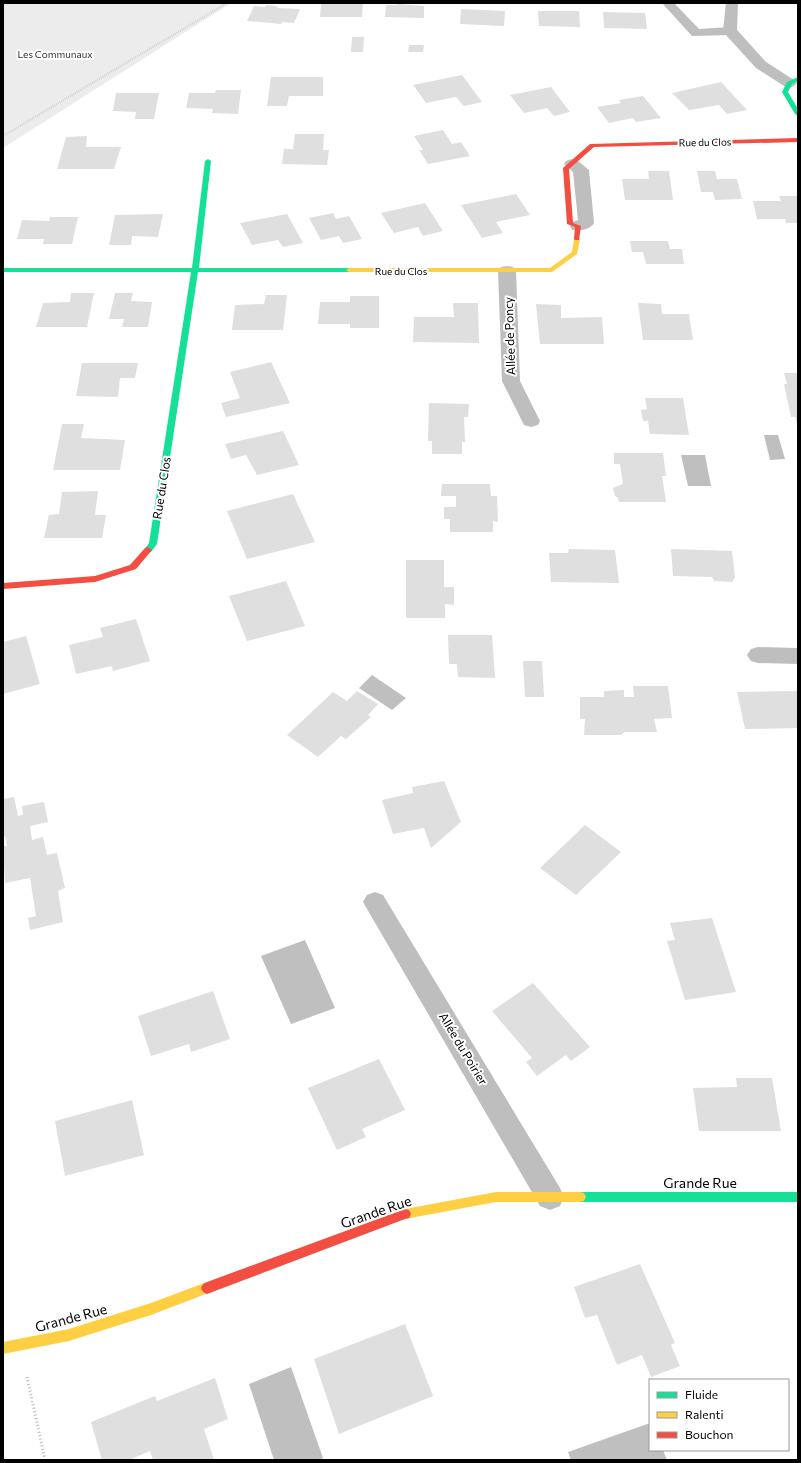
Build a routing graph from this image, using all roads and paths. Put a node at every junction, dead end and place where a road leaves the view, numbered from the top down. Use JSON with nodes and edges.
{"nodes":[{"id":1,"x":227,"y":3,"type":"edge"},
{"id":2,"x":668,"y":3,"type":"edge"},
{"id":3,"x":732,"y":4,"type":"dead end"},
{"id":4,"x":730,"y":31,"type":"junction"},
{"id":5,"x":795,"y":79,"type":"edge"},
{"id":6,"x":798,"y":114,"type":"edge"},
{"id":7,"x":3,"y":136,"type":"edge"},
{"id":8,"x":798,"y":140,"type":"edge"},
{"id":9,"x":208,"y":161,"type":"dead end"},
{"id":10,"x":572,"y":164,"type":"joint"},
{"id":11,"x":578,"y":226,"type":"joint"},
{"id":12,"x":3,"y":270,"type":"edge"},
{"id":13,"x":507,"y":271,"type":"junction"},
{"id":14,"x":195,"y":272,"type":"junction"},
{"id":15,"x":531,"y":421,"type":"dead end"},
{"id":16,"x":3,"y":586,"type":"edge"},
{"id":17,"x":758,"y":655,"type":"dead end"},
{"id":18,"x":798,"y":656,"type":"edge"},
{"id":19,"x":375,"y":902,"type":"dead end"},
{"id":20,"x":550,"y":1197,"type":"junction"},
{"id":21,"x":798,"y":1197,"type":"edge"},
{"id":22,"x":20,"y":1345,"type":"junction"},
{"id":23,"x":3,"y":1348,"type":"edge"},
{"id":24,"x":44,"y":1460,"type":"edge"}],
"edges":[{"from":1,"to":7,"type":"path"},
{"from":2,"to":4,"type":"lane"},
{"from":3,"to":4,"type":"street"},
{"from":4,"to":5,"type":"street"},
{"from":5,"to":6,"type":"street"},
{"from":8,"to":10,"type":"street","name":"Rue du Clos"},
{"from":9,"to":14,"type":"street","name":"Rue du Clos"},
{"from":10,"to":11,"type":"street","name":"Rue du Clos"},
{"from":11,"to":13,"type":"street","name":"Rue du Clos"},
{"from":12,"to":14,"type":"street","name":"Rue du Clos"},
{"from":13,"to":14,"type":"street","name":"Rue du Clos"},
{"from":13,"to":15,"type":"street","name":"Allée de Poncy"},
{"from":14,"to":16,"type":"street","name":"Rue du Clos"},
{"from":17,"to":18,"type":"street"},
{"from":19,"to":20,"type":"street","name":"Allée du Poirier"},
{"from":20,"to":21,"type":"street","name":"Grande Rue"},
{"from":20,"to":22,"type":"street","name":"Grande Rue"},
{"from":22,"to":23,"type":"street","name":"Grande Rue"},
{"from":22,"to":24,"type":"path"}]}
